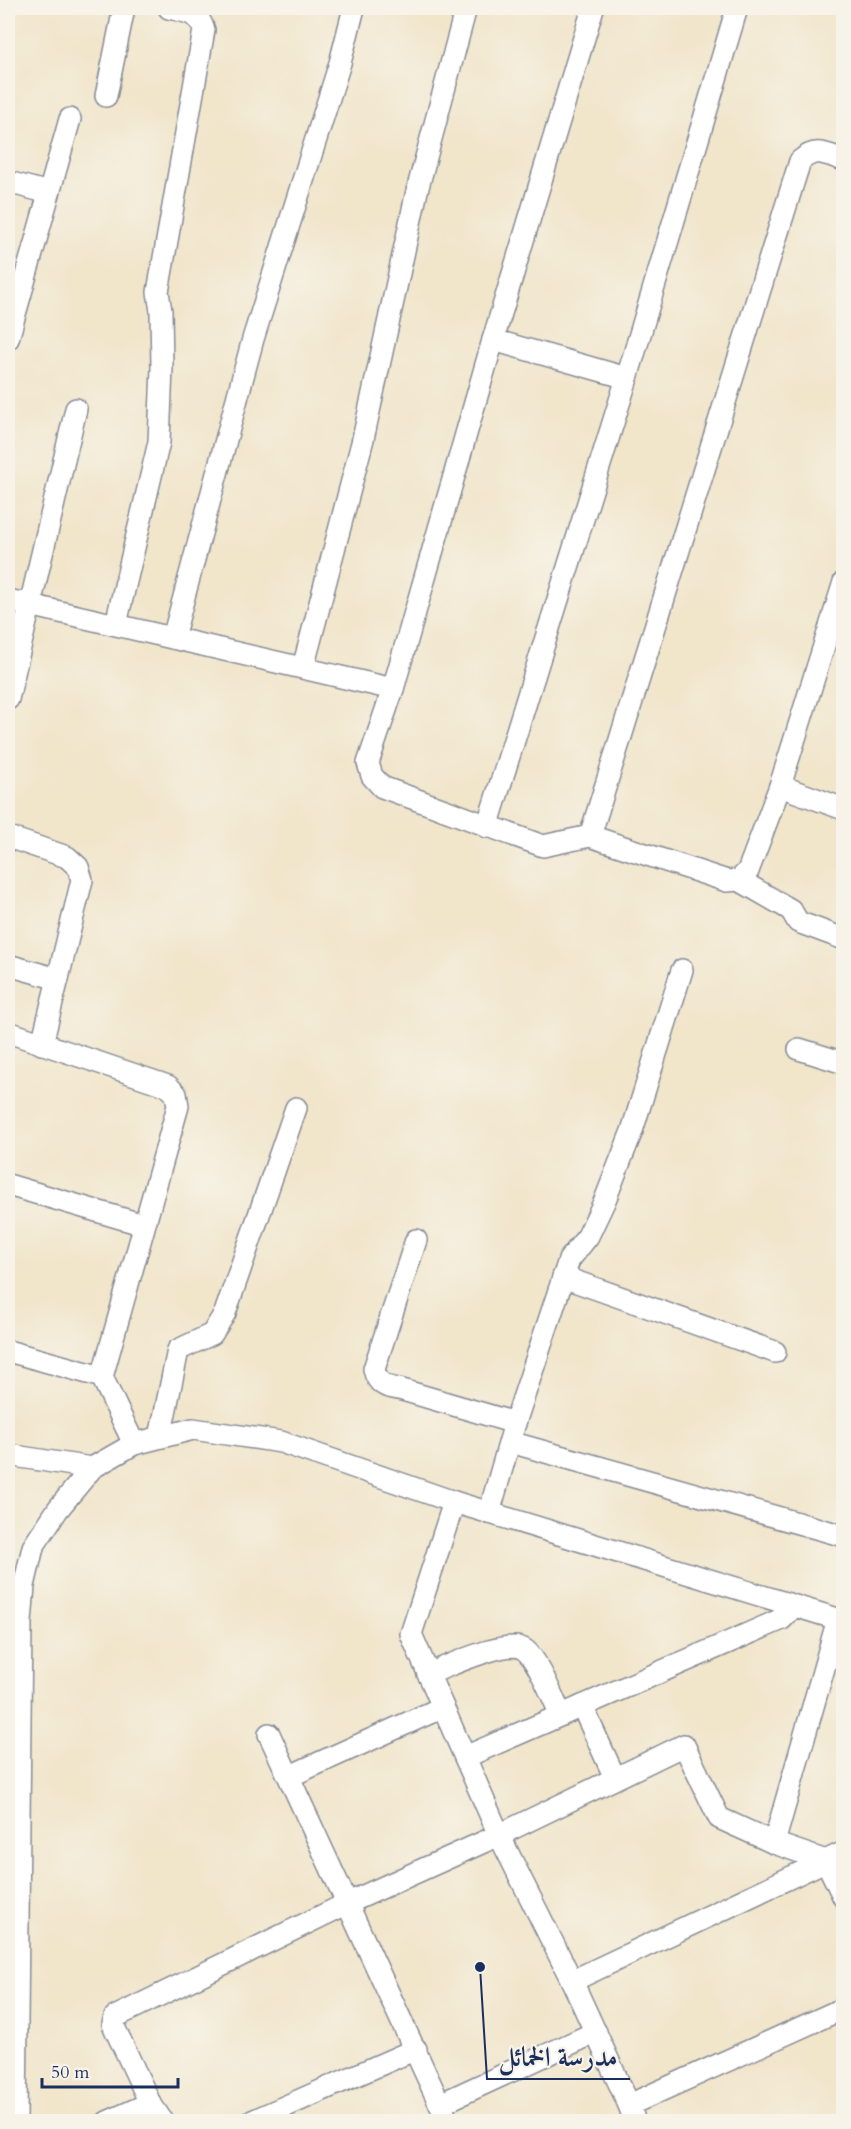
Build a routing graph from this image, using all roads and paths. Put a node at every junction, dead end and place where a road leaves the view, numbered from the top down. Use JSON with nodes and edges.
{"nodes":[{"id":1,"x":124,"y":8,"type":"edge"},
{"id":2,"x":169,"y":8,"type":"edge"},
{"id":3,"x":354,"y":8,"type":"edge"},
{"id":4,"x":466,"y":8,"type":"edge"},
{"id":5,"x":593,"y":8,"type":"edge"},
{"id":6,"x":737,"y":8,"type":"edge"},
{"id":7,"x":106,"y":96,"type":"dead end"},
{"id":8,"x":70,"y":119,"type":"dead end"},
{"id":9,"x":843,"y":160,"type":"edge"},
{"id":10,"x":8,"y":182,"type":"edge"},
{"id":11,"x":49,"y":193,"type":"junction"},
{"id":12,"x":8,"y":339,"type":"edge"},
{"id":13,"x":493,"y":340,"type":"junction"},
{"id":14,"x":627,"y":378,"type":"junction"},
{"id":15,"x":76,"y":409,"type":"dead end"},
{"id":16,"x":843,"y":582,"type":"edge"},
{"id":17,"x":8,"y":600,"type":"edge"},
{"id":18,"x":30,"y":605,"type":"junction"},
{"id":19,"x":116,"y":624,"type":"junction"},
{"id":20,"x":173,"y":638,"type":"junction"},
{"id":21,"x":303,"y":668,"type":"junction"},
{"id":22,"x":393,"y":688,"type":"junction"},
{"id":23,"x":8,"y":699,"type":"edge"},
{"id":24,"x":780,"y":786,"type":"junction"},
{"id":25,"x":843,"y":809,"type":"edge"},
{"id":26,"x":487,"y":827,"type":"junction"},
{"id":27,"x":590,"y":836,"type":"junction"},
{"id":28,"x":8,"y":837,"type":"edge"},
{"id":29,"x":739,"y":880,"type":"junction"},
{"id":30,"x":843,"y":939,"type":"edge"},
{"id":31,"x":8,"y":965,"type":"edge"},
{"id":32,"x":682,"y":970,"type":"dead end"},
{"id":33,"x":58,"y":979,"type":"junction"},
{"id":34,"x":8,"y":1032,"type":"edge"},
{"id":35,"x":42,"y":1044,"type":"junction"},
{"id":36,"x":799,"y":1049,"type":"dead end"},
{"id":37,"x":843,"y":1063,"type":"edge"},
{"id":38,"x":296,"y":1108,"type":"dead end"},
{"id":39,"x":8,"y":1185,"type":"edge"},
{"id":40,"x":144,"y":1226,"type":"junction"},
{"id":41,"x":416,"y":1240,"type":"dead end"},
{"id":42,"x":563,"y":1277,"type":"junction"},
{"id":43,"x":8,"y":1351,"type":"edge"},
{"id":44,"x":775,"y":1352,"type":"dead end"},
{"id":45,"x":102,"y":1377,"type":"junction"},
{"id":46,"x":512,"y":1433,"type":"junction"},
{"id":47,"x":160,"y":1437,"type":"junction"},
{"id":48,"x":134,"y":1444,"type":"junction"},
{"id":49,"x":8,"y":1455,"type":"edge"},
{"id":50,"x":92,"y":1468,"type":"junction"},
{"id":51,"x":454,"y":1502,"type":"junction"},
{"id":52,"x":489,"y":1513,"type":"junction"},
{"id":53,"x":843,"y":1536,"type":"edge"},
{"id":54,"x":16,"y":1585,"type":"edge"},
{"id":55,"x":794,"y":1606,"type":"junction"},
{"id":56,"x":841,"y":1620,"type":"edge"},
{"id":57,"x":428,"y":1674,"type":"junction"},
{"id":58,"x":582,"y":1706,"type":"junction"},
{"id":59,"x":443,"y":1707,"type":"junction"},
{"id":60,"x":14,"y":1711,"type":"edge"},
{"id":61,"x":561,"y":1715,"type":"junction"},
{"id":62,"x":269,"y":1734,"type":"dead end"},
{"id":63,"x":465,"y":1757,"type":"junction"},
{"id":64,"x":290,"y":1776,"type":"junction"},
{"id":65,"x":615,"y":1778,"type":"junction"},
{"id":66,"x":499,"y":1835,"type":"junction"},
{"id":67,"x":774,"y":1843,"type":"junction"},
{"id":68,"x":835,"y":1857,"type":"edge"},
{"id":69,"x":843,"y":1898,"type":"edge"},
{"id":70,"x":348,"y":1903,"type":"junction"},
{"id":71,"x":572,"y":1981,"type":"junction"},
{"id":72,"x":12,"y":2008,"type":"edge"},
{"id":73,"x":843,"y":2008,"type":"edge"},
{"id":74,"x":596,"y":2032,"type":"junction"},
{"id":75,"x":416,"y":2049,"type":"junction"},
{"id":76,"x":150,"y":2103,"type":"junction"},
{"id":77,"x":13,"y":2113,"type":"edge"},
{"id":78,"x":444,"y":2113,"type":"edge"},
{"id":79,"x":632,"y":2113,"type":"edge"},
{"id":80,"x":107,"y":2121,"type":"edge"},
{"id":81,"x":163,"y":2121,"type":"edge"},
{"id":82,"x":250,"y":2121,"type":"edge"}],
"edges":[{"from":1,"to":7,"type":"street"},
{"from":2,"to":19,"type":"street"},
{"from":3,"to":20,"type":"street"},
{"from":4,"to":21,"type":"street"},
{"from":5,"to":13,"type":"street"},
{"from":6,"to":14,"type":"street"},
{"from":8,"to":11,"type":"street"},
{"from":9,"to":27,"type":"street"},
{"from":10,"to":11,"type":"street"},
{"from":11,"to":12,"type":"street"},
{"from":13,"to":14,"type":"street"},
{"from":13,"to":22,"type":"street"},
{"from":14,"to":26,"type":"street"},
{"from":15,"to":18,"type":"street"},
{"from":16,"to":24,"type":"street"},
{"from":17,"to":18,"type":"street"},
{"from":18,"to":19,"type":"street"},
{"from":18,"to":23,"type":"street"},
{"from":19,"to":20,"type":"street"},
{"from":20,"to":21,"type":"street"},
{"from":21,"to":22,"type":"street"},
{"from":22,"to":26,"type":"street"},
{"from":24,"to":25,"type":"street"},
{"from":24,"to":29,"type":"street"},
{"from":26,"to":27,"type":"street"},
{"from":27,"to":29,"type":"street"},
{"from":28,"to":33,"type":"street"},
{"from":29,"to":30,"type":"street"},
{"from":31,"to":33,"type":"street"},
{"from":32,"to":42,"type":"street"},
{"from":33,"to":35,"type":"street"},
{"from":34,"to":35,"type":"street"},
{"from":35,"to":40,"type":"street"},
{"from":36,"to":37,"type":"street"},
{"from":38,"to":47,"type":"street"},
{"from":39,"to":40,"type":"street"},
{"from":40,"to":45,"type":"street"},
{"from":41,"to":46,"type":"street"},
{"from":42,"to":44,"type":"street"},
{"from":42,"to":46,"type":"street"},
{"from":43,"to":45,"type":"street"},
{"from":45,"to":48,"type":"street"},
{"from":46,"to":52,"type":"street"},
{"from":46,"to":53,"type":"street"},
{"from":47,"to":48,"type":"street"},
{"from":47,"to":51,"type":"street"},
{"from":48,"to":50,"type":"street"},
{"from":49,"to":50,"type":"street"},
{"from":50,"to":54,"type":"street"},
{"from":51,"to":52,"type":"street"},
{"from":51,"to":57,"type":"street"},
{"from":52,"to":55,"type":"street"},
{"from":54,"to":60,"type":"street"},
{"from":55,"to":56,"type":"street"},
{"from":55,"to":58,"type":"street"},
{"from":56,"to":67,"type":"street"},
{"from":57,"to":59,"type":"street"},
{"from":57,"to":61,"type":"street"},
{"from":58,"to":61,"type":"street"},
{"from":58,"to":65,"type":"street"},
{"from":59,"to":63,"type":"street"},
{"from":59,"to":64,"type":"street"},
{"from":60,"to":72,"type":"street"},
{"from":61,"to":63,"type":"street"},
{"from":62,"to":64,"type":"street"},
{"from":63,"to":66,"type":"street"},
{"from":64,"to":70,"type":"street"},
{"from":65,"to":66,"type":"street"},
{"from":65,"to":67,"type":"street"},
{"from":66,"to":70,"type":"street"},
{"from":66,"to":71,"type":"street"},
{"from":67,"to":68,"type":"street"},
{"from":68,"to":69,"type":"street"},
{"from":68,"to":71,"type":"street"},
{"from":70,"to":75,"type":"street"},
{"from":70,"to":76,"type":"street"},
{"from":71,"to":74,"type":"street"},
{"from":72,"to":77,"type":"street"},
{"from":73,"to":79,"type":"street"},
{"from":74,"to":78,"type":"street"},
{"from":74,"to":79,"type":"street"},
{"from":75,"to":78,"type":"street"},
{"from":75,"to":82,"type":"street"},
{"from":76,"to":80,"type":"street"},
{"from":76,"to":81,"type":"street"}]}
